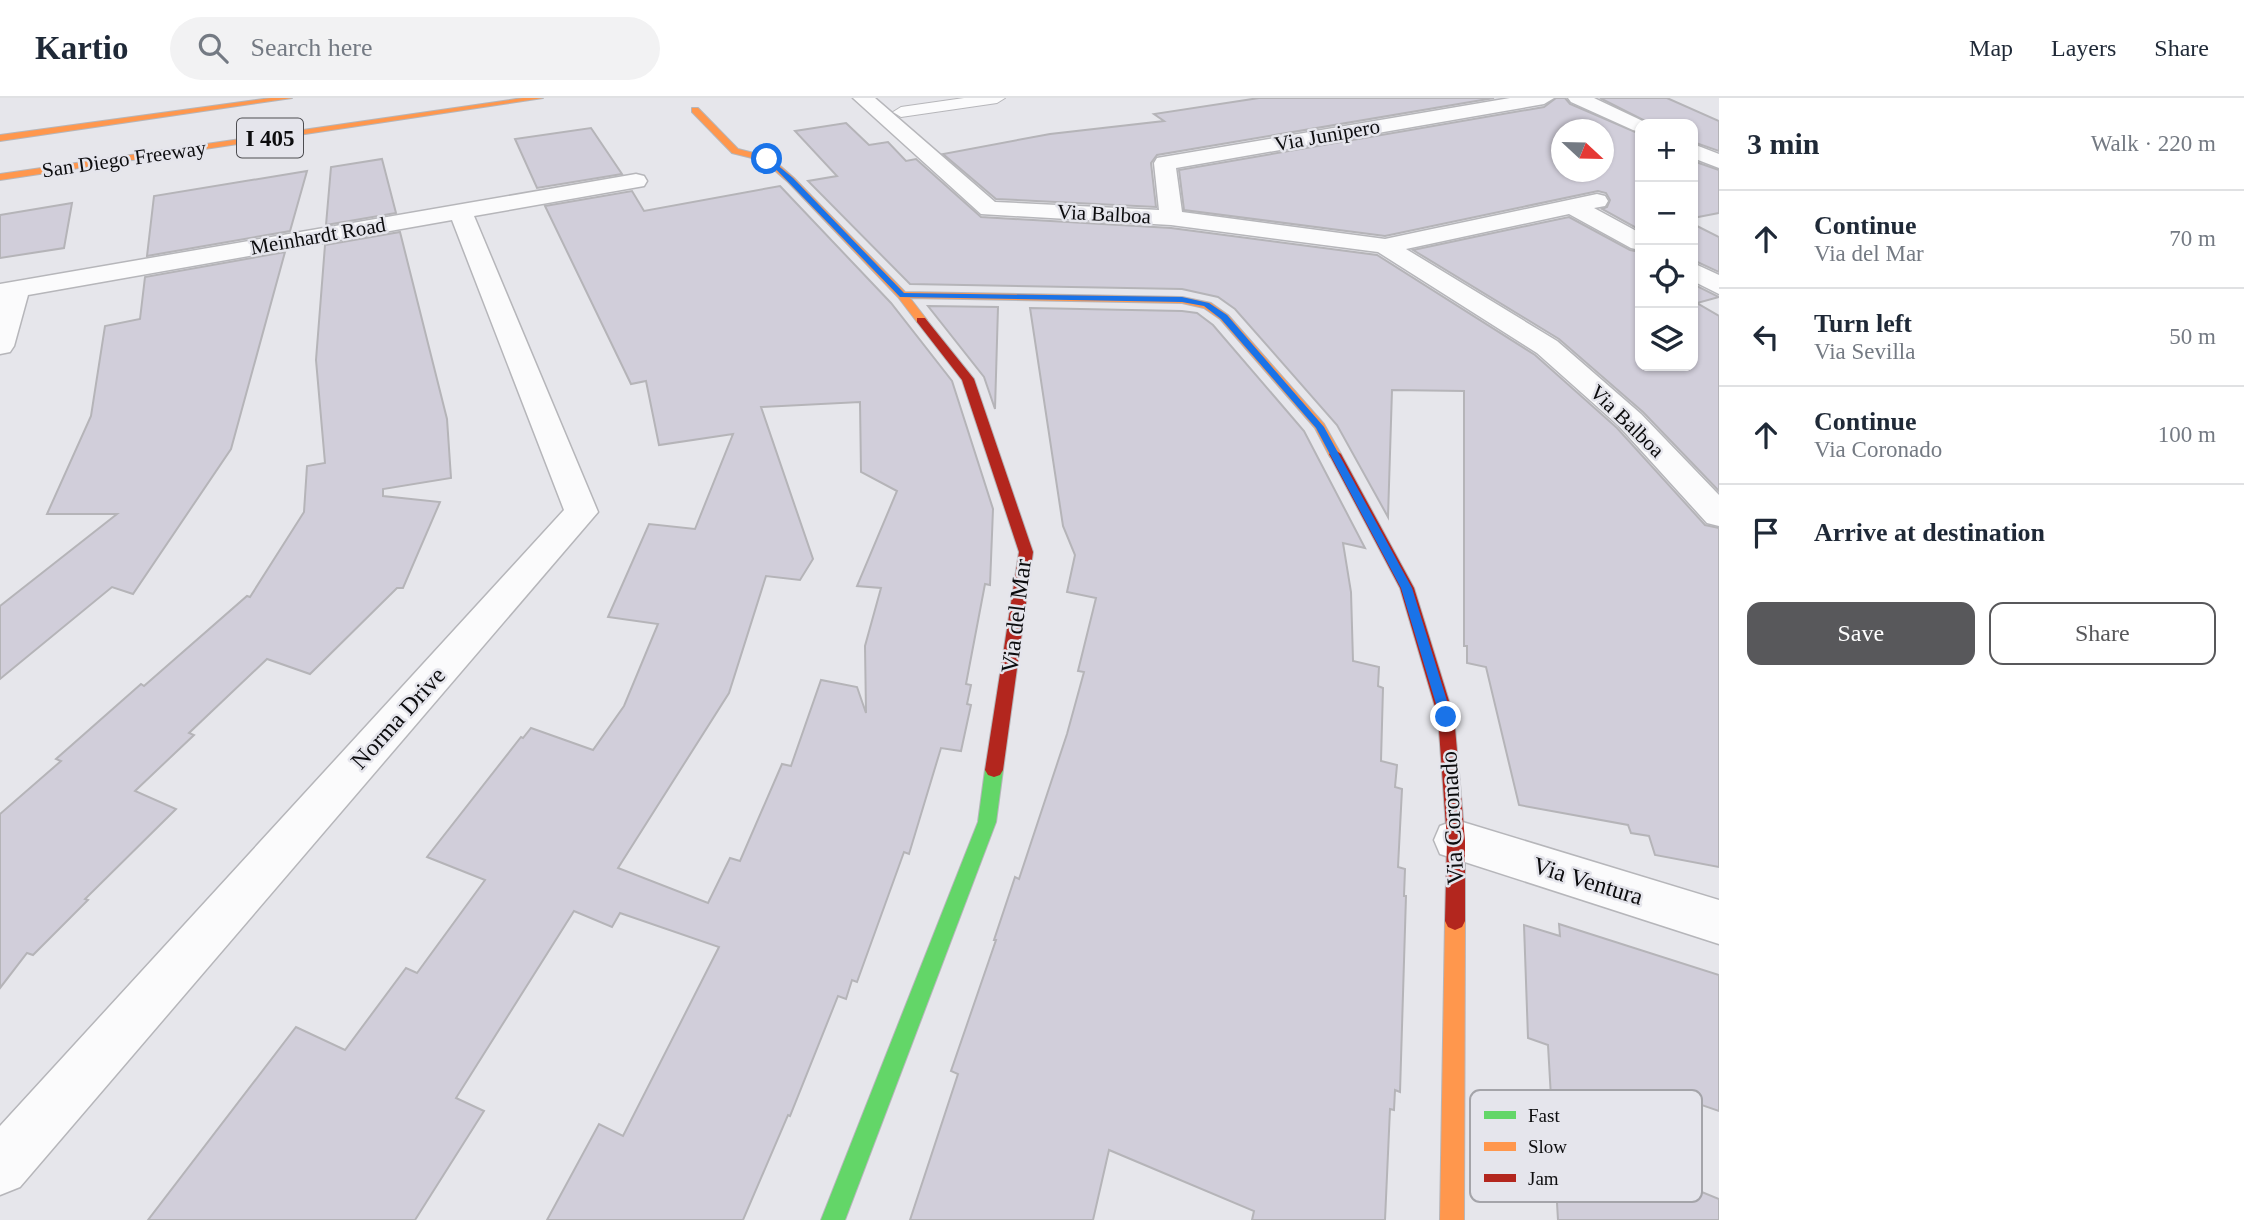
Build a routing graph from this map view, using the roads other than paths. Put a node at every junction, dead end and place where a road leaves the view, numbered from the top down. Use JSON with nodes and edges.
{"nodes":[{"id":1,"x":288,"y":98,"type":"edge"},
{"id":2,"x":436,"y":98,"type":"edge"},
{"id":3,"x":539,"y":98,"type":"edge"},
{"id":4,"x":863,"y":98,"type":"edge"},
{"id":5,"x":997,"y":98,"type":"edge"},
{"id":6,"x":1544,"y":98,"type":"edge"},
{"id":7,"x":1578,"y":98,"type":"edge"},
{"id":8,"x":695,"y":110,"type":"dead end"},
{"id":9,"x":901,"y":112,"type":"dead end"},
{"id":10,"x":1635,"y":124,"type":"edge"},
{"id":11,"x":0,"y":138,"type":"edge"},
{"id":12,"x":1698,"y":152,"type":"edge"},
{"id":13,"x":0,"y":161,"type":"edge"},
{"id":14,"x":1719,"y":162,"type":"edge"},
{"id":15,"x":0,"y":177,"type":"edge"},
{"id":16,"x":636,"y":181,"type":"dead end"},
{"id":17,"x":460,"y":211,"type":"junction"},
{"id":18,"x":1171,"y":218,"type":"junction"},
{"id":19,"x":1635,"y":239,"type":"edge"},
{"id":20,"x":1385,"y":246,"type":"junction"},
{"id":21,"x":1698,"y":274,"type":"edge"},
{"id":22,"x":1719,"y":286,"type":"edge"},
{"id":23,"x":9,"y":290,"type":"edge"},
{"id":24,"x":902,"y":295,"type":"junction"},
{"id":25,"x":0,"y":346,"type":"edge"},
{"id":26,"x":1719,"y":515,"type":"edge"},
{"id":27,"x":1456,"y":840,"type":"junction"},
{"id":28,"x":1719,"y":922,"type":"edge"},
{"id":29,"x":0,"y":1167,"type":"edge"},
{"id":30,"x":832,"y":1220,"type":"edge"},
{"id":31,"x":1452,"y":1220,"type":"edge"}],
"edges":[{"from":1,"to":11,"type":"main road"},
{"from":2,"to":13,"type":"main road"},
{"from":3,"to":15,"type":"main road","name":"San Diego Freeway","number":"I 405"},
{"from":4,"to":18,"type":"street","name":"Via Balboa"},
{"from":5,"to":9,"type":"lane"},
{"from":6,"to":18,"type":"street","name":"Via Junipero"},
{"from":7,"to":10,"type":"street"},
{"from":8,"to":24,"type":"main road","name":"Via del Mar"},
{"from":12,"to":14,"type":"street"},
{"from":16,"to":17,"type":"street","name":"Meinhardt Road"},
{"from":17,"to":23,"type":"street","name":"Meinhardt Road"},
{"from":17,"to":29,"type":"street","name":"Norma Drive"},
{"from":18,"to":20,"type":"street","name":"Via Balboa"},
{"from":19,"to":20,"type":"street","name":"Via Balboa"},
{"from":20,"to":26,"type":"street","name":"Via Balboa"},
{"from":21,"to":22,"type":"street"},
{"from":23,"to":25,"type":"street"},
{"from":24,"to":27,"type":"main road","name":"Via Coronado"},
{"from":24,"to":30,"type":"main road","name":"Via del Mar"},
{"from":27,"to":28,"type":"street","name":"Via Ventura"},
{"from":27,"to":31,"type":"main road","name":"Via Coronado"}]}
